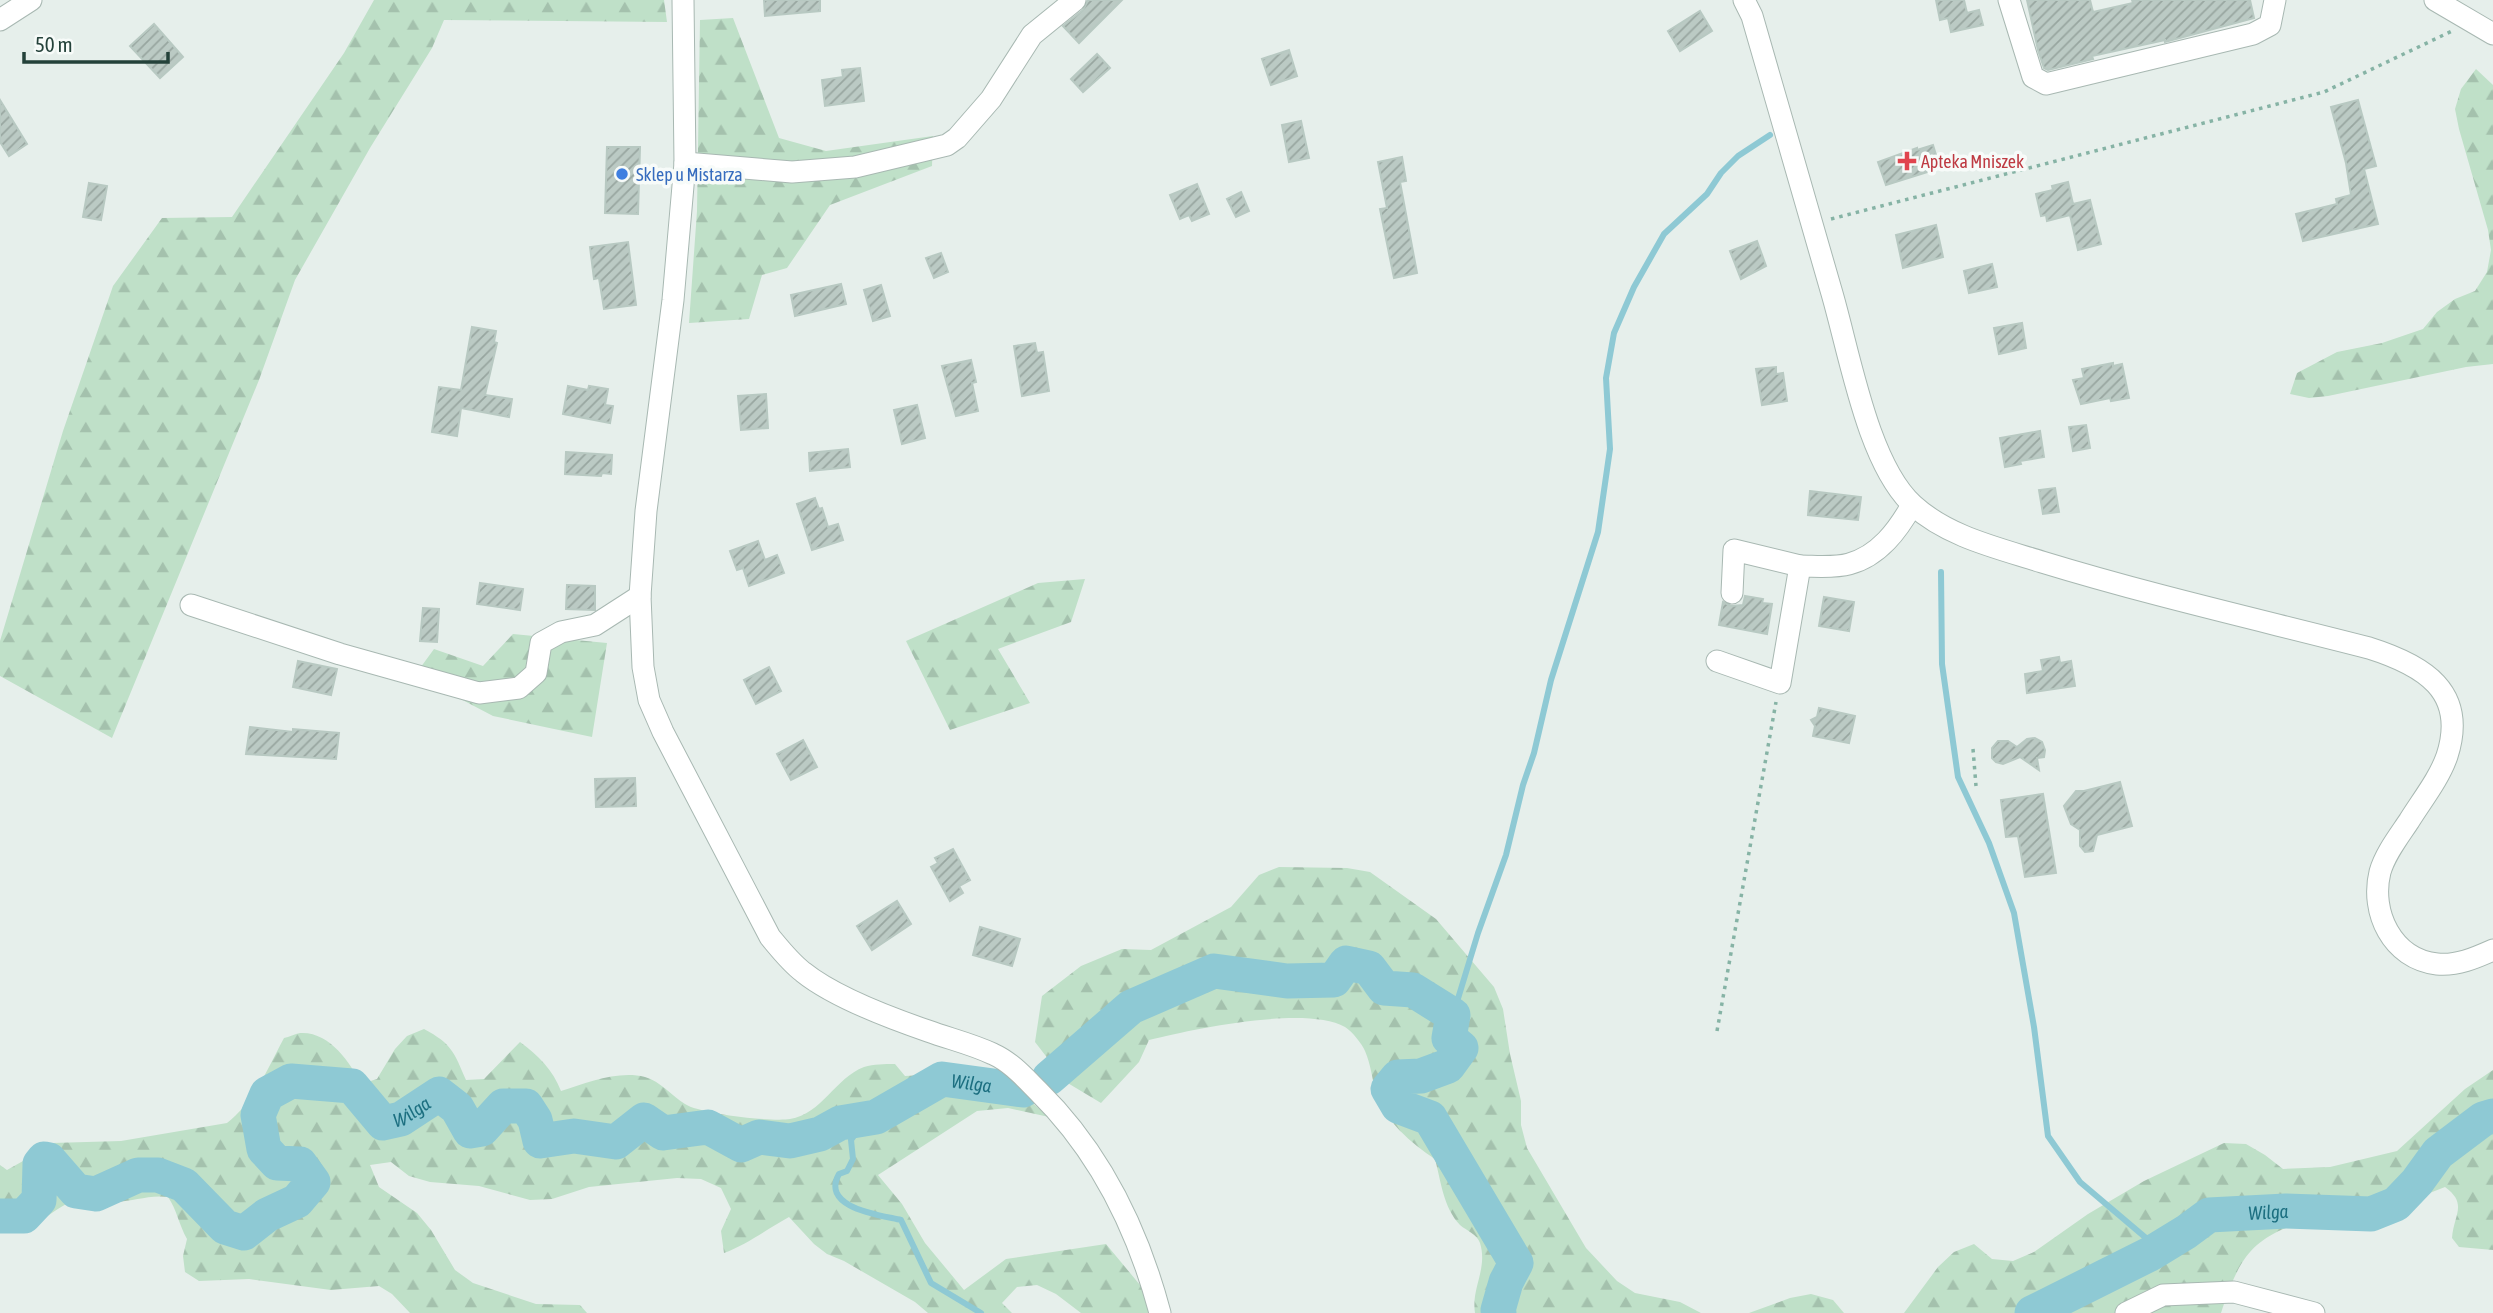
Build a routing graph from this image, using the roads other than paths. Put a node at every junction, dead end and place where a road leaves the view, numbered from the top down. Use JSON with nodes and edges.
{"nodes":[{"id":1,"x":31,"y":0,"type":"edge"},
{"id":2,"x":683,"y":0,"type":"edge"},
{"id":3,"x":1075,"y":0,"type":"edge"},
{"id":4,"x":1744,"y":0,"type":"edge"},
{"id":5,"x":2010,"y":0,"type":"edge"},
{"id":6,"x":2275,"y":0,"type":"edge"},
{"id":7,"x":2435,"y":0,"type":"edge"},
{"id":8,"x":0,"y":20,"type":"edge"},
{"id":9,"x":2493,"y":34,"type":"edge"},
{"id":10,"x":685,"y":163,"type":"junction"},
{"id":11,"x":1912,"y":505,"type":"junction"},
{"id":12,"x":1800,"y":566,"type":"junction"},
{"id":13,"x":1732,"y":593,"type":"dead end"},
{"id":14,"x":640,"y":596,"type":"junction"},
{"id":15,"x":191,"y":605,"type":"dead end"},
{"id":16,"x":1717,"y":661,"type":"dead end"},
{"id":17,"x":2493,"y":950,"type":"edge"},
{"id":18,"x":1160,"y":1313,"type":"edge"},
{"id":19,"x":2126,"y":1313,"type":"edge"},
{"id":20,"x":2314,"y":1313,"type":"edge"}],
"edges":[{"from":1,"to":8,"type":"street"},
{"from":2,"to":10,"type":"street"},
{"from":3,"to":10,"type":"street"},
{"from":4,"to":11,"type":"street"},
{"from":5,"to":6,"type":"street"},
{"from":7,"to":9,"type":"street"},
{"from":10,"to":14,"type":"street"},
{"from":11,"to":12,"type":"street"},
{"from":11,"to":17,"type":"street"},
{"from":12,"to":13,"type":"street"},
{"from":12,"to":16,"type":"street"},
{"from":14,"to":15,"type":"street"},
{"from":14,"to":18,"type":"street"},
{"from":19,"to":20,"type":"street"}]}
